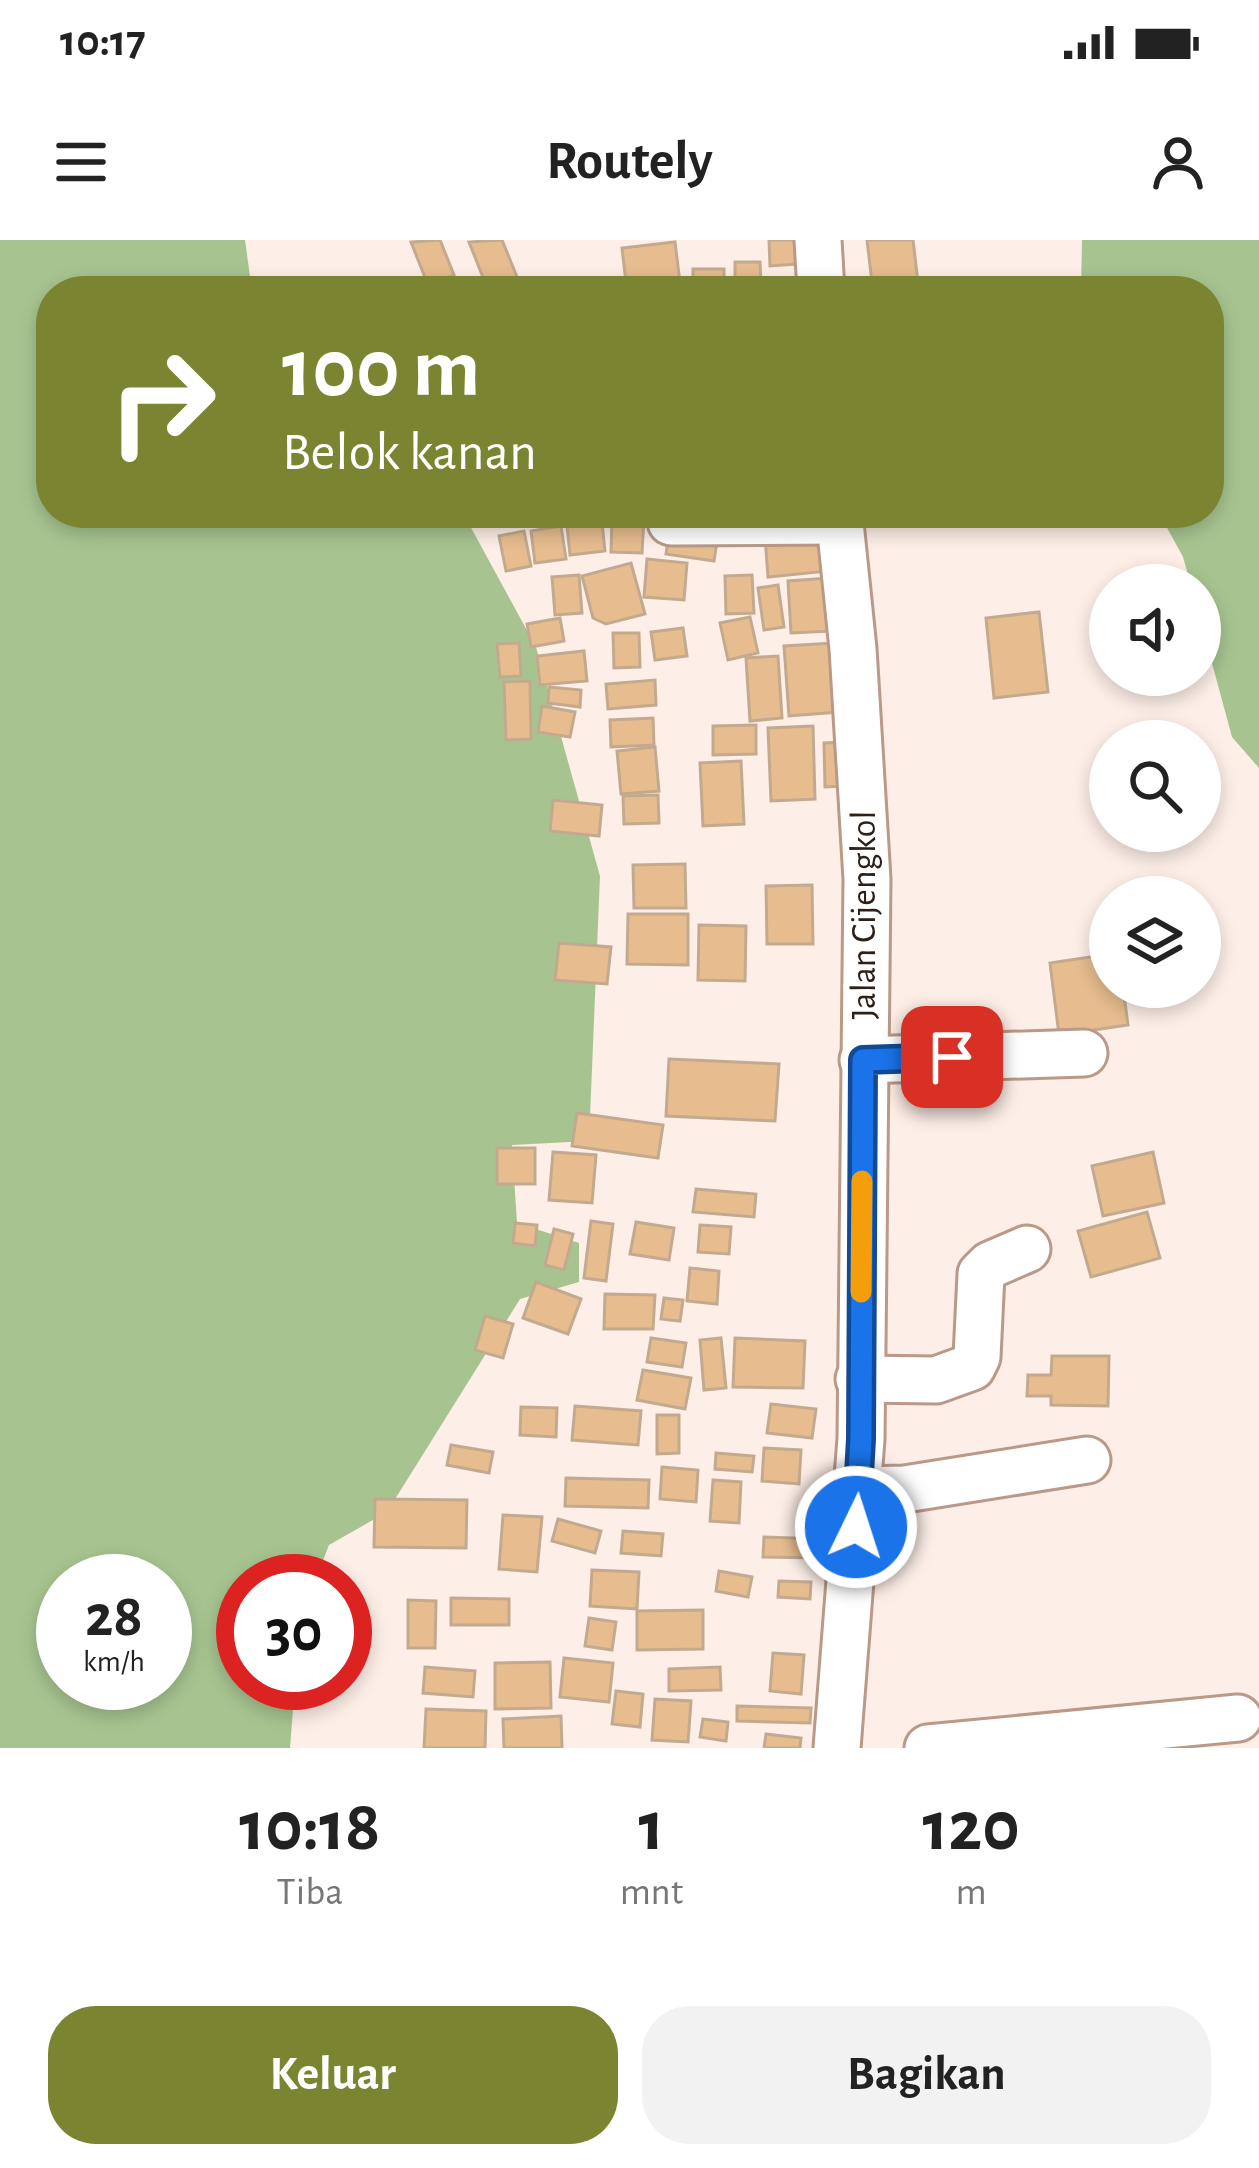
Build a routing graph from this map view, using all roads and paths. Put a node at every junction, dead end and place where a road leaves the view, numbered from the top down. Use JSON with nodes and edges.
{"nodes":[{"id":1,"x":818,"y":240,"type":"edge"},
{"id":2,"x":820,"y":276,"type":"edge"},
{"id":3,"x":840,"y":528,"type":"edge"},
{"id":4,"x":1084,"y":1053,"type":"dead end"},
{"id":5,"x":863,"y":1060,"type":"junction"},
{"id":6,"x":1027,"y":1249,"type":"dead end"},
{"id":7,"x":860,"y":1378,"type":"junction"},
{"id":8,"x":1088,"y":1460,"type":"dead end"},
{"id":9,"x":859,"y":1490,"type":"junction"},
{"id":10,"x":1238,"y":1718,"type":"dead end"},
{"id":11,"x":837,"y":1748,"type":"edge"},
{"id":12,"x":928,"y":1748,"type":"edge"}],
"edges":[{"from":1,"to":2,"type":"street"},
{"from":3,"to":5,"type":"street","name":"Jalan Cijengkol"},
{"from":4,"to":5,"type":"street"},
{"from":5,"to":7,"type":"street","name":"Jalan Cijengkol"},
{"from":6,"to":7,"type":"street"},
{"from":7,"to":9,"type":"street","name":"Jalan Cijengkol"},
{"from":8,"to":9,"type":"street"},
{"from":9,"to":11,"type":"street","name":"Jalan Cijengkol"},
{"from":10,"to":12,"type":"street"}]}
